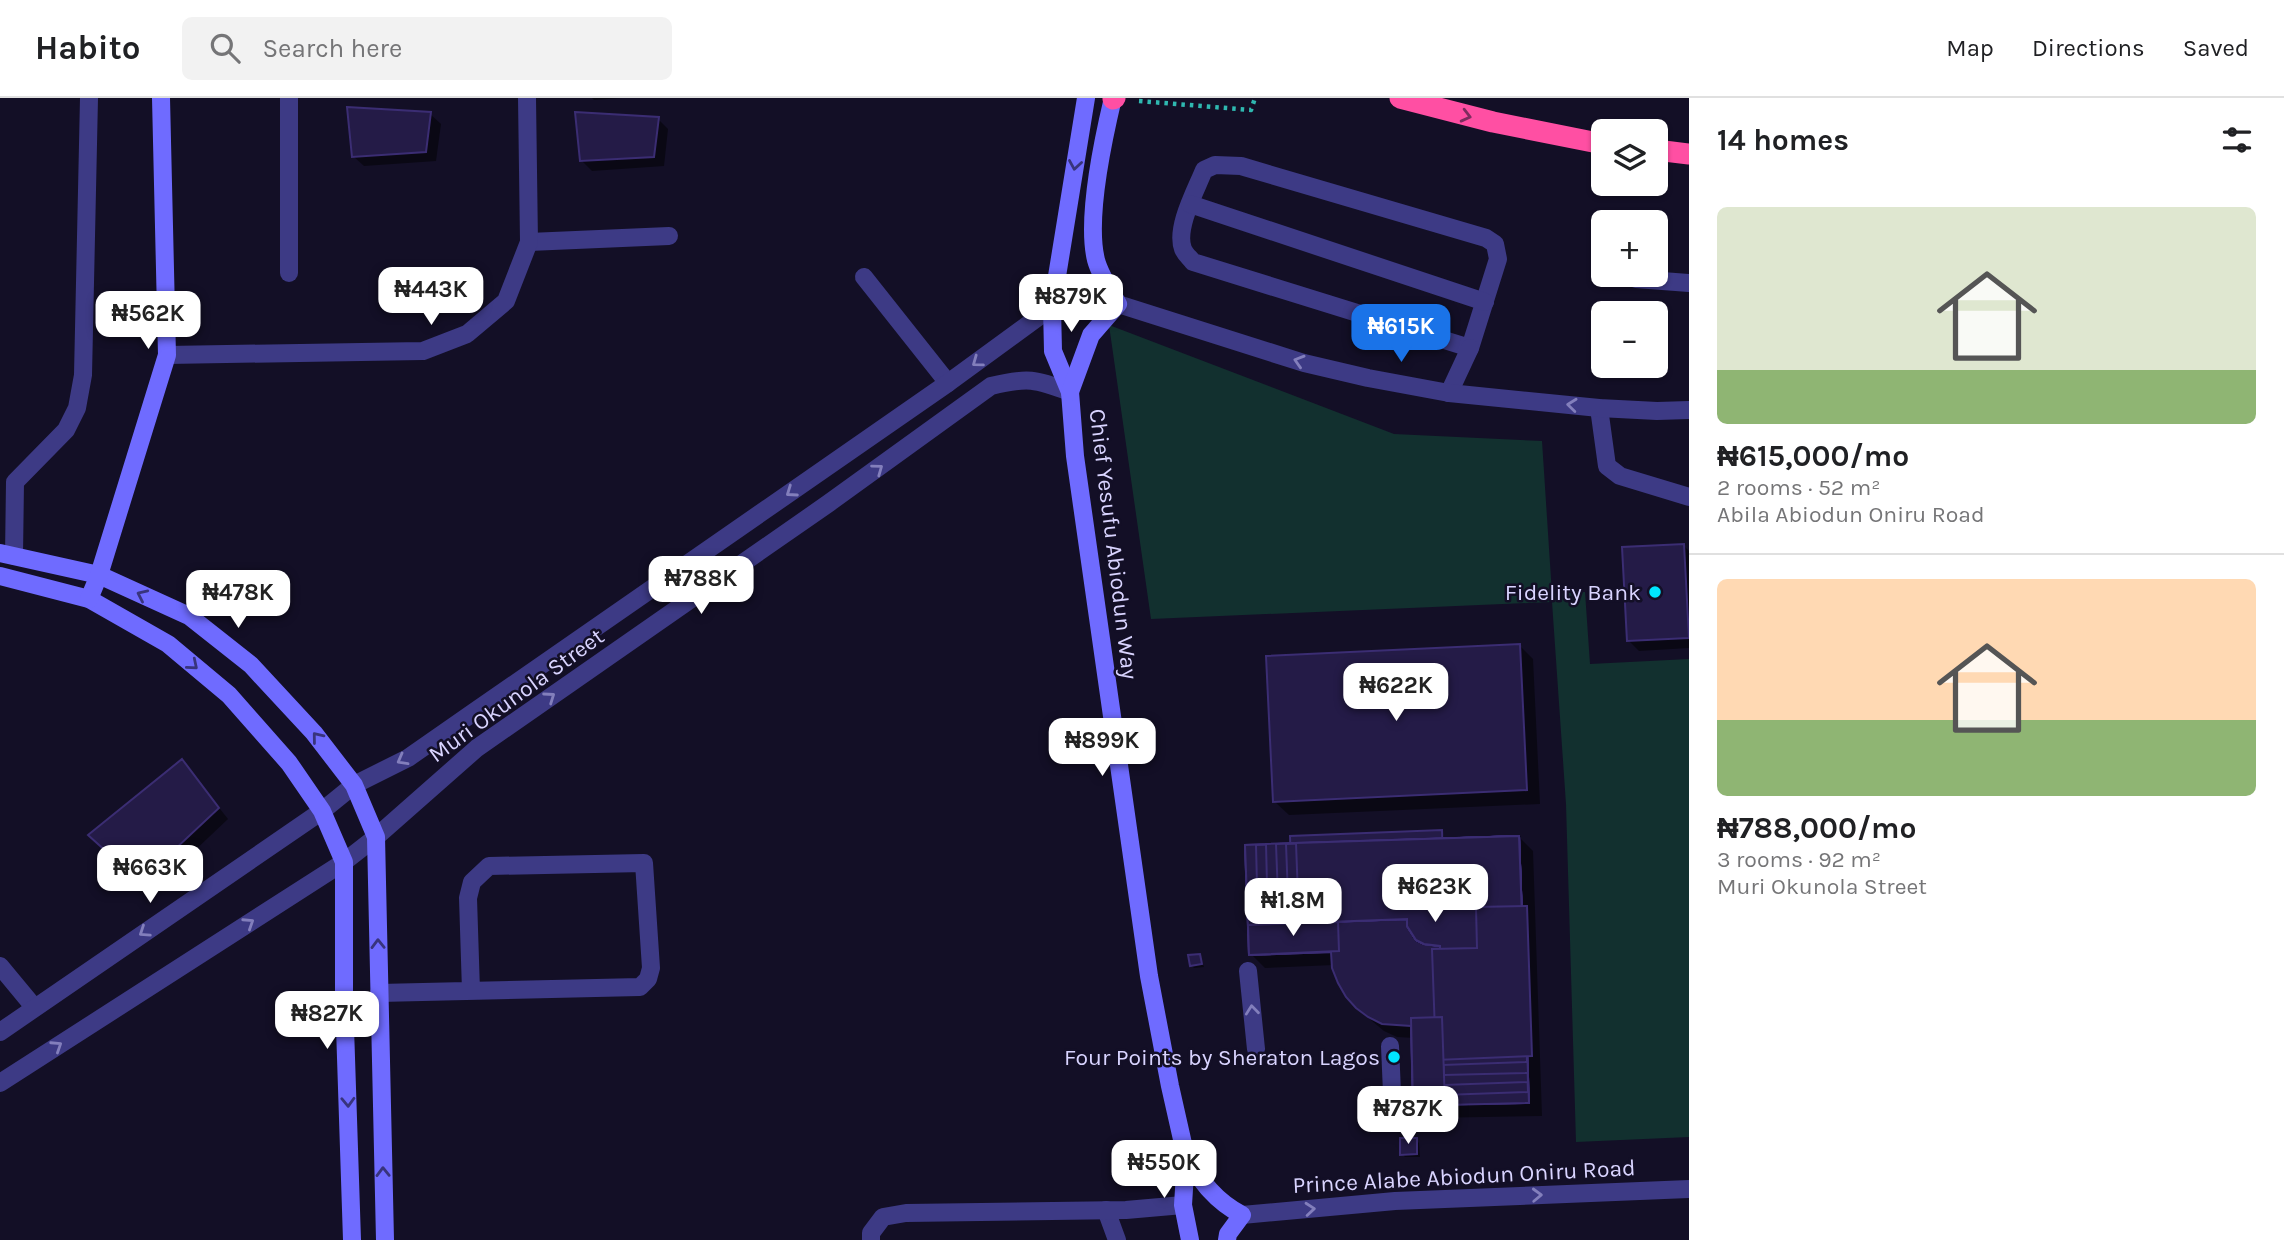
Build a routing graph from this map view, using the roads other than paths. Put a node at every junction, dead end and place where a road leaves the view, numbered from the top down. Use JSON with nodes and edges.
{"nodes":[{"id":1,"x":89,"y":98,"type":"edge"},
{"id":2,"x":161,"y":98,"type":"edge"},
{"id":3,"x":289,"y":98,"type":"edge"},
{"id":4,"x":527,"y":98,"type":"edge"},
{"id":5,"x":1086,"y":98,"type":"edge"},
{"id":6,"x":1400,"y":98,"type":"edge"},
{"id":7,"x":1118,"y":99,"type":"edge"},
{"id":8,"x":1591,"y":142,"type":"edge"},
{"id":9,"x":1668,"y":151,"type":"edge"},
{"id":10,"x":1689,"y":154,"type":"edge"},
{"id":11,"x":1191,"y":204,"type":"junction"},
{"id":12,"x":669,"y":236,"type":"dead end"},
{"id":13,"x":529,"y":242,"type":"junction"},
{"id":14,"x":289,"y":273,"type":"dead end"},
{"id":15,"x":864,"y":277,"type":"dead end"},
{"id":16,"x":1668,"y":281,"type":"edge"},
{"id":17,"x":1689,"y":283,"type":"edge"},
{"id":18,"x":1485,"y":302,"type":"junction"},
{"id":19,"x":1118,"y":304,"type":"junction"},
{"id":20,"x":1052,"y":307,"type":"junction"},
{"id":21,"x":1470,"y":348,"type":"junction"},
{"id":22,"x":167,"y":355,"type":"junction"},
{"id":23,"x":948,"y":383,"type":"junction"},
{"id":24,"x":1070,"y":392,"type":"junction"},
{"id":25,"x":1449,"y":393,"type":"junction"},
{"id":26,"x":1599,"y":408,"type":"junction"},
{"id":27,"x":1689,"y":410,"type":"edge"},
{"id":28,"x":8,"y":482,"type":"edge"},
{"id":29,"x":1689,"y":496,"type":"edge"},
{"id":30,"x":7,"y":554,"type":"edge"},
{"id":31,"x":99,"y":575,"type":"junction"},
{"id":32,"x":0,"y":576,"type":"edge"},
{"id":33,"x":89,"y":599,"type":"junction"},
{"id":34,"x":354,"y":785,"type":"junction"},
{"id":35,"x":322,"y":811,"type":"junction"},
{"id":36,"x":376,"y":837,"type":"junction"},
{"id":37,"x":344,"y":862,"type":"junction"},
{"id":38,"x":0,"y":966,"type":"edge"},
{"id":39,"x":1248,"y":971,"type":"dead end"},
{"id":40,"x":471,"y":991,"type":"junction"},
{"id":41,"x":379,"y":993,"type":"junction"},
{"id":42,"x":34,"y":1007,"type":"junction"},
{"id":43,"x":0,"y":1032,"type":"edge"},
{"id":44,"x":1390,"y":1046,"type":"dead end"},
{"id":45,"x":1256,"y":1049,"type":"dead end"},
{"id":46,"x":0,"y":1083,"type":"edge"},
{"id":47,"x":1393,"y":1116,"type":"dead end"},
{"id":48,"x":1186,"y":1157,"type":"junction"},
{"id":49,"x":1689,"y":1189,"type":"edge"},
{"id":50,"x":1183,"y":1205,"type":"junction"},
{"id":51,"x":1106,"y":1210,"type":"junction"},
{"id":52,"x":1242,"y":1215,"type":"junction"},
{"id":53,"x":352,"y":1240,"type":"edge"},
{"id":54,"x":385,"y":1240,"type":"edge"},
{"id":55,"x":871,"y":1240,"type":"edge"},
{"id":56,"x":1117,"y":1240,"type":"edge"},
{"id":57,"x":1190,"y":1240,"type":"edge"},
{"id":58,"x":1227,"y":1240,"type":"edge"}],
"edges":[{"from":1,"to":28,"type":"street"},
{"from":2,"to":22,"type":"street"},
{"from":3,"to":14,"type":"street"},
{"from":4,"to":13,"type":"street"},
{"from":5,"to":20,"type":"street","name":"Chief Yesufu Abiodun Way","one_way":true},
{"from":6,"to":8,"type":"highway","one_way":true},
{"from":7,"to":19,"type":"street"},
{"from":9,"to":10,"type":"highway"},
{"from":11,"to":18,"type":"street"},
{"from":11,"to":18,"type":"street"},
{"from":11,"to":21,"type":"street"},
{"from":12,"to":13,"type":"street"},
{"from":13,"to":22,"type":"street"},
{"from":15,"to":23,"type":"street"},
{"from":16,"to":17,"type":"street"},
{"from":18,"to":21,"type":"street"},
{"from":19,"to":24,"type":"street","name":"Chief Yesufu Abiodun Way"},
{"from":25,"to":19,"type":"street","one_way":true},
{"from":20,"to":23,"type":"street","name":"Muri Okunola Street","one_way":true},
{"from":20,"to":24,"type":"street","name":"Chief Yesufu Abiodun Way"},
{"from":21,"to":25,"type":"street"},
{"from":22,"to":31,"type":"street"},
{"from":23,"to":34,"type":"street","name":"Muri Okunola Street","one_way":true},
{"from":36,"to":24,"type":"street","name":"Muri Okunola Street","one_way":true},
{"from":24,"to":48,"type":"street","name":"Chief Yesufu Abiodun Way"},
{"from":26,"to":25,"type":"street","one_way":true},
{"from":26,"to":27,"type":"street"},
{"from":26,"to":29,"type":"street"},
{"from":28,"to":30,"type":"street"},
{"from":30,"to":31,"type":"street"},
{"from":31,"to":33,"type":"street"},
{"from":34,"to":31,"type":"street","one_way":true},
{"from":32,"to":33,"type":"street"},
{"from":33,"to":35,"type":"street","one_way":true},
{"from":34,"to":35,"type":"street","name":"Muri Okunola Street"},
{"from":34,"to":36,"type":"street"},
{"from":35,"to":37,"type":"street"},
{"from":35,"to":42,"type":"street","name":"Muri Okunola Street","one_way":true},
{"from":36,"to":37,"type":"street","name":"Muri Okunola Street"},
{"from":41,"to":36,"type":"street","one_way":true},
{"from":46,"to":37,"type":"street","name":"Muri Okunola Street","one_way":true},
{"from":37,"to":53,"type":"street","one_way":true},
{"from":38,"to":42,"type":"street"},
{"from":45,"to":39,"type":"street","one_way":true},
{"from":40,"to":40,"type":"street"},
{"from":40,"to":41,"type":"street"},
{"from":54,"to":41,"type":"street","one_way":true},
{"from":42,"to":43,"type":"street","name":"Muri Okunola Street"},
{"from":44,"to":47,"type":"street"},
{"from":48,"to":50,"type":"street"},
{"from":48,"to":52,"type":"street"},
{"from":52,"to":49,"type":"street","name":"Prince Alabe Abiodun Oniru Road","one_way":true},
{"from":50,"to":51,"type":"street"},
{"from":50,"to":57,"type":"street"},
{"from":51,"to":55,"type":"street"},
{"from":51,"to":56,"type":"street"},
{"from":52,"to":58,"type":"street"}]}
